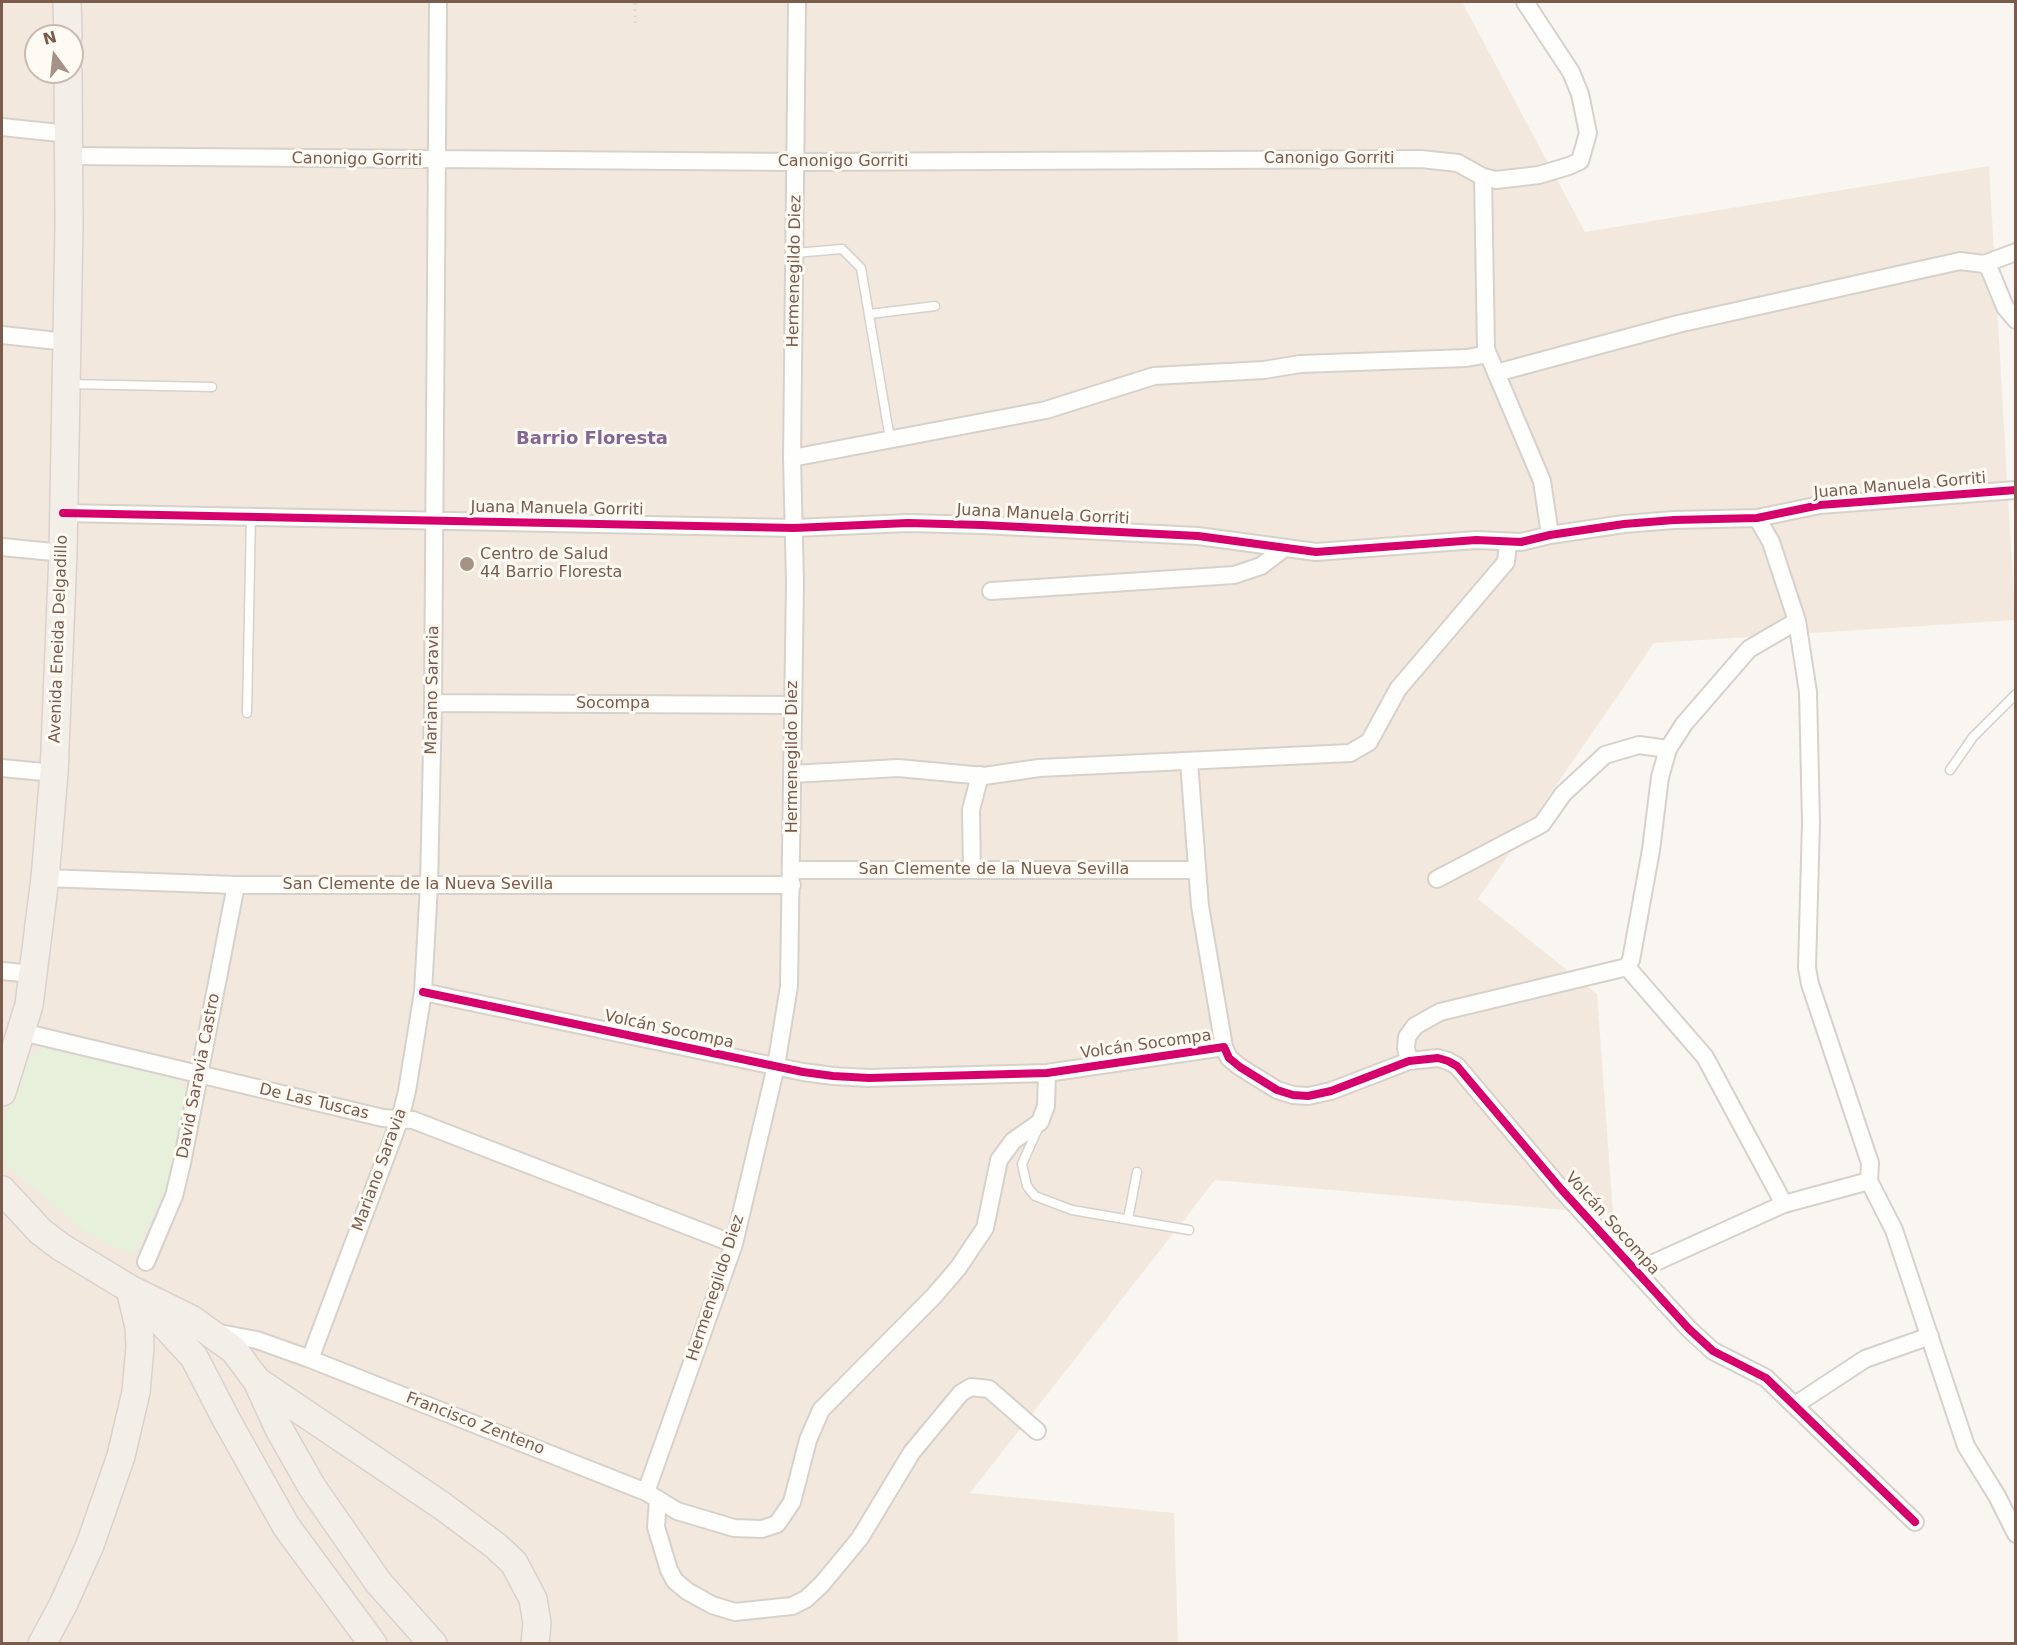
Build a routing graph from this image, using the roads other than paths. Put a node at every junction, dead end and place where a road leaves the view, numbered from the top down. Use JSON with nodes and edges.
{"nodes":[{"id":1,"x":67,"y":2,"type":"edge"},
{"id":2,"x":438,"y":2,"type":"edge"},
{"id":3,"x":796,"y":2,"type":"edge"},
{"id":4,"x":1526,"y":2,"type":"edge"},
{"id":5,"x":68,"y":24,"type":"edge"},
{"id":6,"x":68,"y":84,"type":"edge"},
{"id":7,"x":2,"y":127,"type":"edge"},
{"id":8,"x":69,"y":145,"type":"junction"},
{"id":9,"x":435,"y":161,"type":"junction"},
{"id":10,"x":796,"y":162,"type":"junction"},
{"id":11,"x":1483,"y":177,"type":"junction"},
{"id":12,"x":2016,"y":252,"type":"edge"},
{"id":13,"x":795,"y":253,"type":"junction"},
{"id":14,"x":1984,"y":264,"type":"junction"},
{"id":15,"x":935,"y":306,"type":"dead end"},
{"id":16,"x":870,"y":314,"type":"junction"},
{"id":17,"x":2016,"y":320,"type":"edge"},
{"id":18,"x":2,"y":335,"type":"edge"},
{"id":19,"x":67,"y":342,"type":"junction"},
{"id":20,"x":1488,"y":354,"type":"junction"},
{"id":21,"x":1496,"y":373,"type":"junction"},
{"id":22,"x":66,"y":384,"type":"junction"},
{"id":23,"x":212,"y":387,"type":"dead end"},
{"id":24,"x":890,"y":440,"type":"junction"},
{"id":25,"x":792,"y":458,"type":"junction"},
{"id":26,"x":2016,"y":490,"type":"edge"},
{"id":27,"x":63,"y":513,"type":"junction"},
{"id":28,"x":251,"y":516,"type":"junction"},
{"id":29,"x":1757,"y":518,"type":"junction"},
{"id":30,"x":435,"y":519,"type":"junction"},
{"id":31,"x":794,"y":528,"type":"junction"},
{"id":32,"x":1550,"y":535,"type":"junction"},
{"id":33,"x":1508,"y":543,"type":"junction"},
{"id":34,"x":2,"y":547,"type":"edge"},
{"id":35,"x":1282,"y":550,"type":"junction"},
{"id":36,"x":63,"y":553,"type":"junction"},
{"id":37,"x":992,"y":591,"type":"dead end"},
{"id":38,"x":1797,"y":621,"type":"junction"},
{"id":39,"x":2016,"y":694,"type":"edge"},
{"id":40,"x":433,"y":703,"type":"junction"},
{"id":41,"x":793,"y":705,"type":"junction"},
{"id":42,"x":248,"y":713,"type":"dead end"},
{"id":43,"x":1668,"y":749,"type":"junction"},
{"id":44,"x":1188,"y":762,"type":"junction"},
{"id":45,"x":2,"y":768,"type":"edge"},
{"id":46,"x":1950,"y":770,"type":"dead end"},
{"id":47,"x":54,"y":773,"type":"junction"},
{"id":48,"x":792,"y":774,"type":"junction"},
{"id":49,"x":980,"y":775,"type":"junction"},
{"id":50,"x":972,"y":870,"type":"junction"},
{"id":51,"x":1196,"y":870,"type":"junction"},
{"id":52,"x":792,"y":877,"type":"junction"},
{"id":53,"x":45,"y":878,"type":"junction"},
{"id":54,"x":1437,"y":879,"type":"dead end"},
{"id":55,"x":236,"y":885,"type":"junction"},
{"id":56,"x":429,"y":885,"type":"junction"},
{"id":57,"x":1628,"y":967,"type":"junction"},
{"id":58,"x":2,"y":971,"type":"edge"},
{"id":59,"x":33,"y":974,"type":"junction"},
{"id":60,"x":423,"y":992,"type":"junction"},
{"id":61,"x":22,"y":1032,"type":"junction"},
{"id":62,"x":1224,"y":1047,"type":"junction"},
{"id":63,"x":1409,"y":1060,"type":"junction"},
{"id":64,"x":776,"y":1066,"type":"junction"},
{"id":65,"x":1047,"y":1073,"type":"junction"},
{"id":66,"x":201,"y":1076,"type":"junction"},
{"id":67,"x":2,"y":1092,"type":"edge"},
{"id":68,"x":400,"y":1119,"type":"junction"},
{"id":69,"x":1040,"y":1122,"type":"junction"},
{"id":70,"x":1137,"y":1172,"type":"dead end"},
{"id":71,"x":1869,"y":1181,"type":"junction"},
{"id":72,"x":2,"y":1190,"type":"edge"},
{"id":73,"x":1784,"y":1204,"type":"junction"},
{"id":74,"x":1128,"y":1219,"type":"junction"},
{"id":75,"x":1189,"y":1230,"type":"dead end"},
{"id":76,"x":734,"y":1244,"type":"junction"},
{"id":77,"x":146,"y":1262,"type":"dead end"},
{"id":78,"x":1636,"y":1271,"type":"junction"},
{"id":79,"x":130,"y":1289,"type":"junction"},
{"id":80,"x":212,"y":1331,"type":"junction"},
{"id":81,"x":1930,"y":1336,"type":"junction"},
{"id":82,"x":310,"y":1359,"type":"junction"},
{"id":83,"x":257,"y":1381,"type":"junction"},
{"id":84,"x":1795,"y":1405,"type":"junction"},
{"id":85,"x":1037,"y":1431,"type":"dead end"},
{"id":86,"x":652,"y":1496,"type":"junction"},
{"id":87,"x":1915,"y":1522,"type":"dead end"},
{"id":88,"x":2016,"y":1534,"type":"edge"},
{"id":89,"x":42,"y":1644,"type":"edge"},
{"id":90,"x":373,"y":1644,"type":"edge"},
{"id":91,"x":433,"y":1644,"type":"edge"},
{"id":92,"x":535,"y":1644,"type":"edge"}],
"edges":[{"from":1,"to":5,"type":"main road"},
{"from":2,"to":9,"type":"street","name":"Mariano Saravia"},
{"from":3,"to":10,"type":"street","name":"Hermenegildo Diez"},
{"from":4,"to":11,"type":"street","name":"Canonigo Gorriti"},
{"from":6,"to":8,"type":"main road","name":"Avenida Eneida Delgadillo"},
{"from":7,"to":8,"type":"street","name":"Canonigo Gorriti"},
{"from":8,"to":9,"type":"street","name":"Canonigo Gorriti"},
{"from":8,"to":19,"type":"main road","name":"Avenida Eneida Delgadillo"},
{"from":9,"to":10,"type":"street","name":"Canonigo Gorriti"},
{"from":9,"to":30,"type":"street","name":"Mariano Saravia"},
{"from":10,"to":11,"type":"street","name":"Canonigo Gorriti"},
{"from":10,"to":13,"type":"street","name":"Hermenegildo Diez"},
{"from":11,"to":20,"type":"street"},
{"from":12,"to":14,"type":"street"},
{"from":13,"to":16,"type":"lane"},
{"from":13,"to":25,"type":"street","name":"Hermenegildo Diez"},
{"from":14,"to":17,"type":"street"},
{"from":14,"to":21,"type":"street"},
{"from":15,"to":16,"type":"lane"},
{"from":16,"to":24,"type":"lane"},
{"from":18,"to":19,"type":"street"},
{"from":19,"to":22,"type":"main road","name":"Avenida Eneida Delgadillo"},
{"from":20,"to":21,"type":"street"},
{"from":20,"to":24,"type":"street"},
{"from":21,"to":32,"type":"street"},
{"from":22,"to":23,"type":"lane"},
{"from":22,"to":27,"type":"main road","name":"Avenida Eneida Delgadillo"},
{"from":24,"to":25,"type":"street"},
{"from":25,"to":31,"type":"street","name":"Hermenegildo Diez"},
{"from":26,"to":29,"type":"street","name":"Juana Manuela Gorriti"},
{"from":27,"to":28,"type":"street","name":"Juana Manuela Gorriti"},
{"from":27,"to":36,"type":"main road","name":"Avenida Eneida Delgadillo"},
{"from":28,"to":30,"type":"street","name":"Juana Manuela Gorriti"},
{"from":28,"to":42,"type":"lane"},
{"from":29,"to":32,"type":"street","name":"Juana Manuela Gorriti"},
{"from":29,"to":38,"type":"street"},
{"from":30,"to":31,"type":"street","name":"Juana Manuela Gorriti"},
{"from":30,"to":40,"type":"street","name":"Mariano Saravia"},
{"from":31,"to":35,"type":"street","name":"Juana Manuela Gorriti"},
{"from":31,"to":41,"type":"street","name":"Hermenegildo Diez"},
{"from":32,"to":33,"type":"street","name":"Juana Manuela Gorriti"},
{"from":33,"to":35,"type":"street","name":"Juana Manuela Gorriti"},
{"from":33,"to":44,"type":"street"},
{"from":34,"to":36,"type":"street"},
{"from":35,"to":37,"type":"street"},
{"from":36,"to":47,"type":"main road","name":"Avenida Eneida Delgadillo"},
{"from":38,"to":43,"type":"street"},
{"from":38,"to":71,"type":"street"},
{"from":39,"to":46,"type":"lane"},
{"from":40,"to":41,"type":"street","name":"Socompa"},
{"from":40,"to":56,"type":"street","name":"Mariano Saravia"},
{"from":41,"to":48,"type":"street","name":"Hermenegildo Diez"},
{"from":43,"to":54,"type":"street"},
{"from":43,"to":57,"type":"street"},
{"from":44,"to":49,"type":"street"},
{"from":44,"to":51,"type":"street"},
{"from":45,"to":47,"type":"street"},
{"from":47,"to":53,"type":"main road","name":"Avenida Eneida Delgadillo"},
{"from":48,"to":49,"type":"street"},
{"from":48,"to":52,"type":"street","name":"Hermenegildo Diez"},
{"from":49,"to":50,"type":"street"},
{"from":50,"to":51,"type":"street","name":"San Clemente de la Nueva Sevilla"},
{"from":50,"to":52,"type":"street","name":"San Clemente de la Nueva Sevilla"},
{"from":51,"to":62,"type":"street"},
{"from":52,"to":56,"type":"street","name":"San Clemente de la Nueva Sevilla"},
{"from":52,"to":64,"type":"street","name":"Hermenegildo Diez"},
{"from":53,"to":55,"type":"street","name":"San Clemente de la Nueva Sevilla"},
{"from":53,"to":59,"type":"main road","name":"Avenida Eneida Delgadillo"},
{"from":55,"to":56,"type":"street","name":"San Clemente de la Nueva Sevilla"},
{"from":55,"to":66,"type":"street","name":"David Saravia Castro"},
{"from":56,"to":60,"type":"street","name":"Mariano Saravia"},
{"from":57,"to":63,"type":"street"},
{"from":57,"to":73,"type":"street"},
{"from":58,"to":59,"type":"street"},
{"from":59,"to":61,"type":"main road","name":"Avenida Eneida Delgadillo"},
{"from":60,"to":64,"type":"street","name":"Volcán Socompa"},
{"from":60,"to":68,"type":"street","name":"Mariano Saravia"},
{"from":61,"to":66,"type":"street","name":"De Las Tuscas"},
{"from":61,"to":67,"type":"main road","name":"Avenida Eneida Delgadillo"},
{"from":62,"to":63,"type":"street","name":"Volcán Socompa"},
{"from":62,"to":65,"type":"street","name":"Volcán Socompa"},
{"from":63,"to":78,"type":"street","name":"Volcán Socompa"},
{"from":64,"to":65,"type":"street","name":"Volcán Socompa"},
{"from":64,"to":76,"type":"street","name":"Hermenegildo Diez"},
{"from":65,"to":69,"type":"street"},
{"from":66,"to":68,"type":"street","name":"De Las Tuscas"},
{"from":66,"to":77,"type":"street","name":"David Saravia Castro"},
{"from":68,"to":76,"type":"street","name":"De Las Tuscas"},
{"from":68,"to":82,"type":"street","name":"Mariano Saravia"},
{"from":69,"to":74,"type":"lane"},
{"from":69,"to":86,"type":"street","name":"Francisco Zenteno"},
{"from":70,"to":74,"type":"lane"},
{"from":71,"to":73,"type":"street"},
{"from":71,"to":81,"type":"street"},
{"from":72,"to":79,"type":"main road"},
{"from":73,"to":78,"type":"street"},
{"from":74,"to":75,"type":"lane"},
{"from":76,"to":86,"type":"street","name":"Hermenegildo Diez"},
{"from":78,"to":84,"type":"street","name":"Volcán Socompa"},
{"from":79,"to":80,"type":"main road"},
{"from":79,"to":89,"type":"main road"},
{"from":79,"to":90,"type":"main road"},
{"from":80,"to":82,"type":"street","name":"Francisco Zenteno"},
{"from":80,"to":83,"type":"main road"},
{"from":81,"to":84,"type":"street"},
{"from":81,"to":88,"type":"street"},
{"from":82,"to":86,"type":"street","name":"Francisco Zenteno"},
{"from":83,"to":91,"type":"main road"},
{"from":83,"to":92,"type":"main road"},
{"from":84,"to":87,"type":"street","name":"Volcán Socompa"},
{"from":85,"to":86,"type":"street","name":"Hermenegildo Diez"}]}
